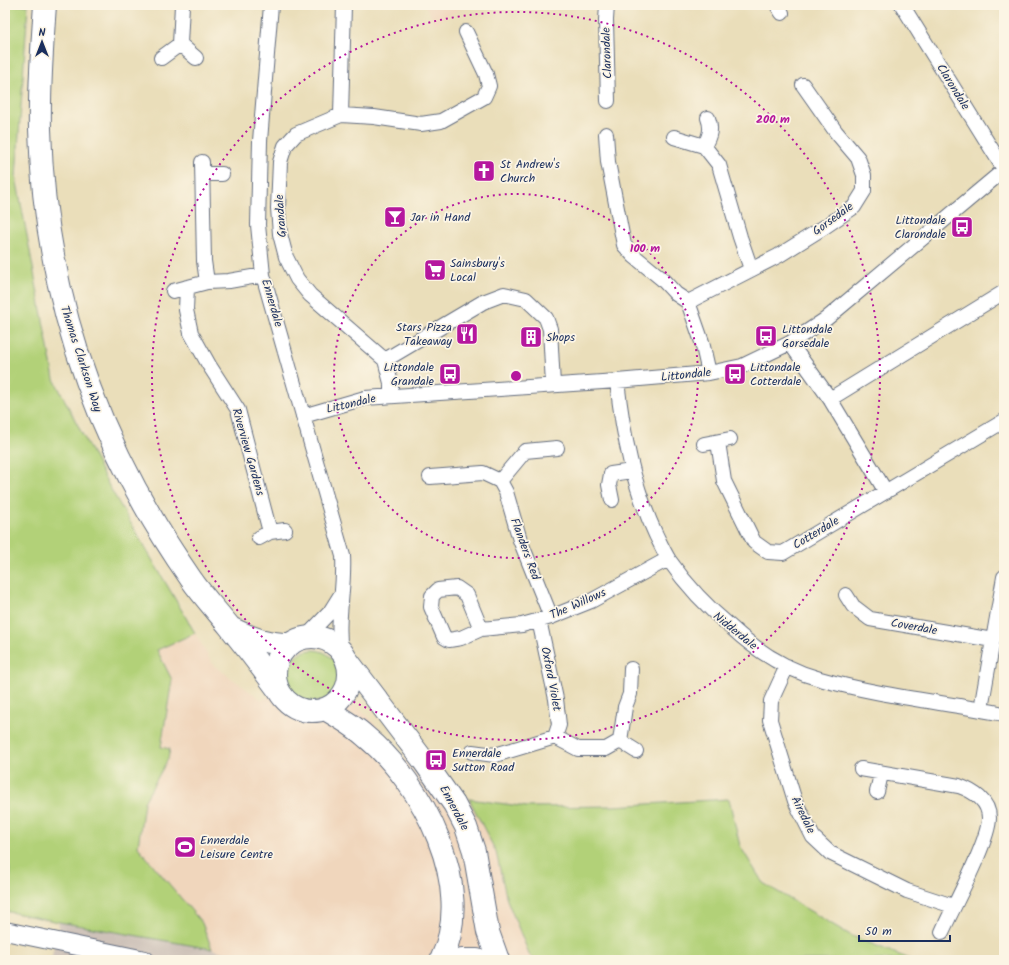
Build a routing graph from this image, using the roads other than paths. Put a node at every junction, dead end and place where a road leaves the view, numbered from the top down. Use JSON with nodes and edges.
{"nodes":[{"id":1,"x":45,"y":5,"type":"edge"},
{"id":2,"x":182,"y":5,"type":"edge"},
{"id":3,"x":271,"y":5,"type":"edge"},
{"id":4,"x":344,"y":5,"type":"edge"},
{"id":5,"x":608,"y":5,"type":"edge"},
{"id":6,"x":902,"y":5,"type":"edge"},
{"id":7,"x":466,"y":32,"type":"dead end"},
{"id":8,"x":180,"y":44,"type":"junction"},
{"id":9,"x":161,"y":58,"type":"dead end"},
{"id":10,"x":196,"y":58,"type":"dead end"},
{"id":11,"x":803,"y":85,"type":"dead end"},
{"id":12,"x":608,"y":101,"type":"dead end"},
{"id":13,"x":341,"y":115,"type":"junction"},
{"id":14,"x":708,"y":118,"type":"dead end"},
{"id":15,"x":606,"y":134,"type":"dead end"},
{"id":16,"x":674,"y":137,"type":"dead end"},
{"id":17,"x":704,"y":146,"type":"junction"},
{"id":18,"x":1004,"y":170,"type":"edge"},
{"id":19,"x":222,"y":174,"type":"dead end"},
{"id":20,"x":751,"y":269,"type":"junction"},
{"id":21,"x":263,"y":275,"type":"junction"},
{"id":22,"x":207,"y":282,"type":"junction"},
{"id":23,"x":187,"y":287,"type":"junction"},
{"id":24,"x":173,"y":291,"type":"dead end"},
{"id":25,"x":1004,"y":292,"type":"edge"},
{"id":26,"x":688,"y":302,"type":"junction"},
{"id":27,"x":790,"y":343,"type":"junction"},
{"id":28,"x":385,"y":360,"type":"junction"},
{"id":29,"x":709,"y":373,"type":"junction"},
{"id":30,"x":617,"y":381,"type":"junction"},
{"id":31,"x":553,"y":385,"type":"junction"},
{"id":32,"x":391,"y":396,"type":"junction"},
{"id":33,"x":830,"y":399,"type":"junction"},
{"id":34,"x":303,"y":416,"type":"junction"},
{"id":35,"x":1004,"y":421,"type":"edge"},
{"id":36,"x":717,"y":442,"type":"dead end"},
{"id":37,"x":557,"y":448,"type":"dead end"},
{"id":38,"x":632,"y":472,"type":"junction"},
{"id":39,"x":430,"y":476,"type":"dead end"},
{"id":40,"x":500,"y":481,"type":"junction"},
{"id":41,"x":886,"y":492,"type":"junction"},
{"id":42,"x":612,"y":500,"type":"dead end"},
{"id":43,"x":286,"y":530,"type":"dead end"},
{"id":44,"x":668,"y":559,"type":"junction"},
{"id":45,"x":1004,"y":578,"type":"edge"},
{"id":46,"x":342,"y":593,"type":"junction"},
{"id":47,"x":846,"y":595,"type":"dead end"},
{"id":48,"x":545,"y":619,"type":"junction"},
{"id":49,"x":230,"y":628,"type":"junction"},
{"id":50,"x":481,"y":629,"type":"dead end"},
{"id":51,"x":993,"y":640,"type":"junction"},
{"id":52,"x":298,"y":641,"type":"junction"},
{"id":53,"x":344,"y":656,"type":"junction"},
{"id":54,"x":787,"y":666,"type":"junction"},
{"id":55,"x":631,"y":669,"type":"dead end"},
{"id":56,"x":280,"y":691,"type":"junction"},
{"id":57,"x":325,"y":709,"type":"junction"},
{"id":58,"x":981,"y":709,"type":"junction"},
{"id":59,"x":1004,"y":714,"type":"edge"},
{"id":60,"x":555,"y":737,"type":"junction"},
{"id":61,"x":620,"y":741,"type":"junction"},
{"id":62,"x":636,"y":751,"type":"dead end"},
{"id":63,"x":472,"y":752,"type":"dead end"},
{"id":64,"x":861,"y":770,"type":"dead end"},
{"id":65,"x":881,"y":774,"type":"junction"},
{"id":66,"x":877,"y":792,"type":"dead end"},
{"id":67,"x":953,"y":906,"type":"junction"},
{"id":68,"x":7,"y":931,"type":"edge"},
{"id":69,"x":942,"y":932,"type":"dead end"},
{"id":70,"x":145,"y":960,"type":"edge"},
{"id":71,"x":441,"y":960,"type":"edge"},
{"id":72,"x":462,"y":960,"type":"edge"},
{"id":73,"x":477,"y":960,"type":"edge"},
{"id":74,"x":498,"y":960,"type":"edge"}],
"edges":[{"from":1,"to":49,"type":"highway","name":"Thomas Clarkson Way"},
{"from":2,"to":8,"type":"street"},
{"from":3,"to":21,"type":"street","name":"Ennerdale"},
{"from":4,"to":13,"type":"street"},
{"from":5,"to":12,"type":"street","name":"Clarondale"},
{"from":6,"to":18,"type":"street","name":"Clarondale"},
{"from":7,"to":13,"type":"street","name":"Grandale"},
{"from":8,"to":9,"type":"street"},
{"from":8,"to":10,"type":"street"},
{"from":11,"to":20,"type":"street","name":"Gorsedale"},
{"from":13,"to":28,"type":"street","name":"Grandale"},
{"from":14,"to":17,"type":"street"},
{"from":15,"to":26,"type":"street"},
{"from":16,"to":17,"type":"street"},
{"from":17,"to":20,"type":"street"},
{"from":18,"to":27,"type":"street","name":"Littondale"},
{"from":19,"to":22,"type":"street"},
{"from":20,"to":26,"type":"street","name":"Gorsedale"},
{"from":21,"to":22,"type":"street"},
{"from":21,"to":34,"type":"street","name":"Ennerdale"},
{"from":22,"to":23,"type":"street"},
{"from":23,"to":24,"type":"street"},
{"from":23,"to":43,"type":"street","name":"Riverview Gardens"},
{"from":25,"to":33,"type":"street"},
{"from":26,"to":29,"type":"street"},
{"from":27,"to":29,"type":"street","name":"Littondale"},
{"from":27,"to":33,"type":"street"},
{"from":28,"to":31,"type":"street"},
{"from":28,"to":32,"type":"street"},
{"from":29,"to":30,"type":"street","name":"Littondale"},
{"from":30,"to":31,"type":"street","name":"Littondale"},
{"from":30,"to":38,"type":"street","name":"Nidderdale"},
{"from":31,"to":32,"type":"street","name":"Littondale"},
{"from":32,"to":34,"type":"street","name":"Littondale"},
{"from":33,"to":41,"type":"street"},
{"from":34,"to":46,"type":"street","name":"Ennerdale"},
{"from":35,"to":41,"type":"street","name":"Cotterdale"},
{"from":36,"to":41,"type":"street","name":"Cotterdale"},
{"from":37,"to":40,"type":"street"},
{"from":38,"to":42,"type":"street"},
{"from":38,"to":44,"type":"street","name":"Nidderdale"},
{"from":39,"to":40,"type":"street"},
{"from":40,"to":48,"type":"street","name":"Flanders Red"},
{"from":44,"to":48,"type":"street","name":"The Willows"},
{"from":44,"to":54,"type":"street","name":"Nidderdale"},
{"from":45,"to":51,"type":"street"},
{"from":46,"to":52,"type":"street","name":"Ennerdale"},
{"from":46,"to":53,"type":"street","name":"Ennerdale"},
{"from":47,"to":51,"type":"street","name":"Coverdale"},
{"from":48,"to":50,"type":"street","name":"The Willows"},
{"from":48,"to":60,"type":"street","name":"Oxford Violet"},
{"from":49,"to":52,"type":"highway"},
{"from":49,"to":56,"type":"highway","name":"Thomas Clarkson Way"},
{"from":51,"to":58,"type":"street"},
{"from":52,"to":53,"type":"highway"},
{"from":52,"to":56,"type":"highway"},
{"from":53,"to":57,"type":"highway"},
{"from":53,"to":74,"type":"highway","name":"Ennerdale"},
{"from":54,"to":58,"type":"street","name":"Nidderdale"},
{"from":54,"to":67,"type":"street","name":"Airedale"},
{"from":55,"to":61,"type":"street"},
{"from":56,"to":57,"type":"highway"},
{"from":57,"to":71,"type":"highway"},
{"from":58,"to":59,"type":"street","name":"Nidderdale"},
{"from":60,"to":61,"type":"street"},
{"from":60,"to":63,"type":"street"},
{"from":61,"to":62,"type":"street"},
{"from":64,"to":65,"type":"street"},
{"from":65,"to":66,"type":"street"},
{"from":65,"to":67,"type":"street"},
{"from":67,"to":69,"type":"street"},
{"from":68,"to":70,"type":"street"},
{"from":72,"to":73,"type":"highway"}]}
